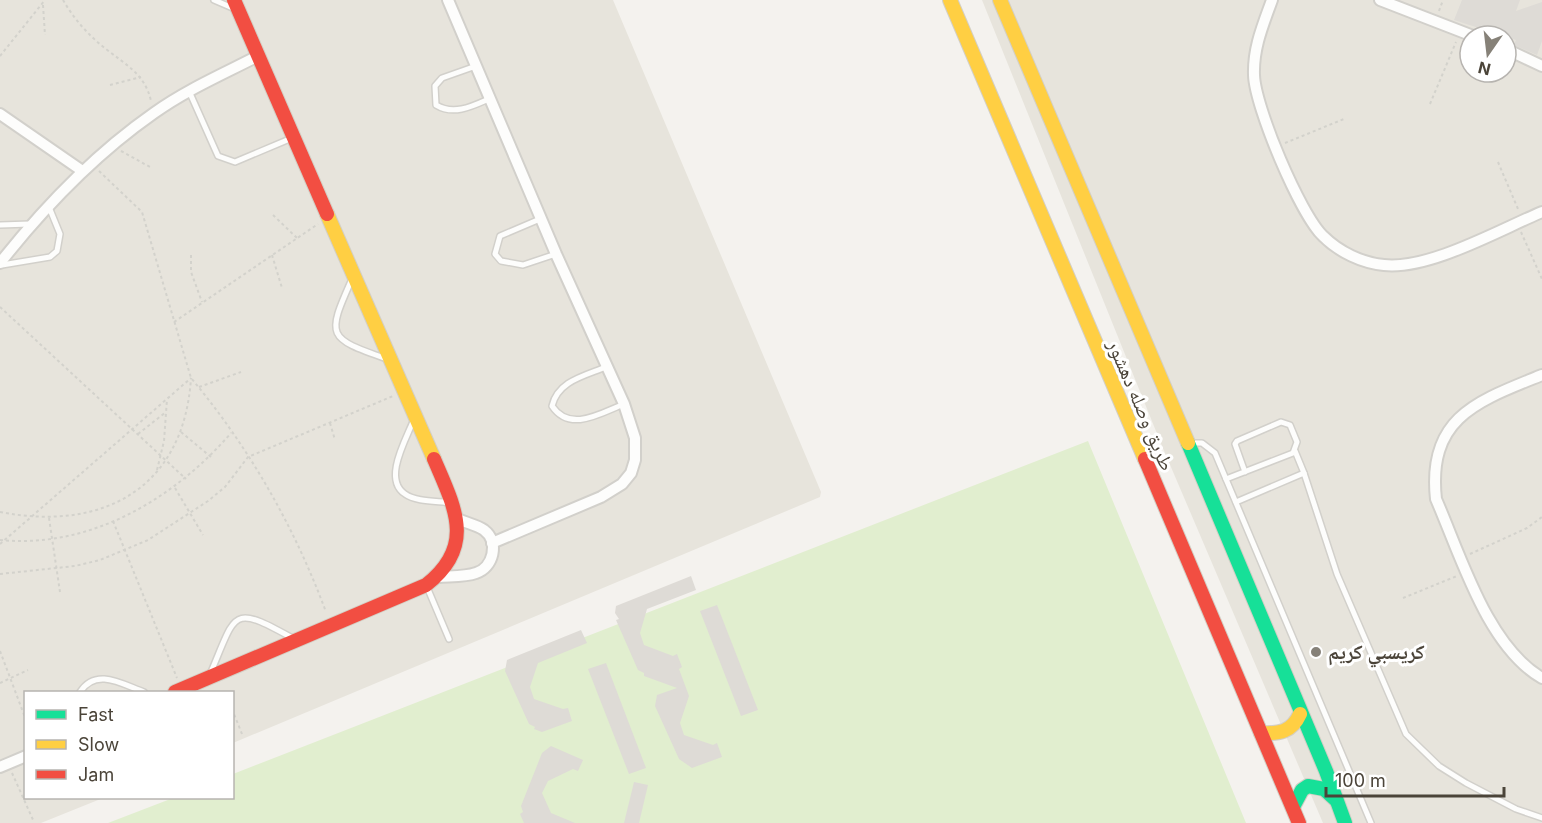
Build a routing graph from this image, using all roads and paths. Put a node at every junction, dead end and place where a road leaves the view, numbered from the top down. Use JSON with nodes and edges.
{"nodes":[{"id":1,"x":63,"y":0,"type":"edge"},
{"id":2,"x":214,"y":0,"type":"edge"},
{"id":3,"x":448,"y":0,"type":"edge"},
{"id":4,"x":950,"y":0,"type":"edge"},
{"id":5,"x":1000,"y":0,"type":"edge"},
{"id":6,"x":1272,"y":0,"type":"edge"},
{"id":7,"x":1380,"y":0,"type":"edge"},
{"id":8,"x":44,"y":2,"type":"edge"},
{"id":9,"x":236,"y":6,"type":"edge"},
{"id":10,"x":1458,"y":30,"type":"edge"},
{"id":11,"x":45,"y":35,"type":"dead end"},
{"id":12,"x":1458,"y":38,"type":"edge"},
{"id":13,"x":1518,"y":55,"type":"edge"},
{"id":14,"x":0,"y":56,"type":"edge"},
{"id":15,"x":258,"y":56,"type":"junction"},
{"id":16,"x":478,"y":65,"type":"junction"},
{"id":17,"x":1542,"y":66,"type":"edge"},
{"id":18,"x":141,"y":77,"type":"junction"},
{"id":19,"x":110,"y":85,"type":"dead end"},
{"id":20,"x":189,"y":91,"type":"junction"},
{"id":21,"x":491,"y":98,"type":"junction"},
{"id":22,"x":1430,"y":104,"type":"dead end"},
{"id":23,"x":154,"y":113,"type":"junction"},
{"id":24,"x":0,"y":114,"type":"edge"},
{"id":25,"x":1344,"y":119,"type":"dead end"},
{"id":26,"x":293,"y":137,"type":"junction"},
{"id":27,"x":110,"y":146,"type":"junction"},
{"id":28,"x":1276,"y":146,"type":"junction"},
{"id":29,"x":90,"y":162,"type":"junction"},
{"id":30,"x":1498,"y":162,"type":"dead end"},
{"id":31,"x":150,"y":166,"type":"dead end"},
{"id":32,"x":81,"y":170,"type":"junction"},
{"id":33,"x":48,"y":206,"type":"junction"},
{"id":34,"x":1542,"y":212,"type":"edge"},
{"id":35,"x":273,"y":215,"type":"dead end"},
{"id":36,"x":328,"y":217,"type":"junction"},
{"id":37,"x":542,"y":219,"type":"junction"},
{"id":38,"x":1520,"y":222,"type":"junction"},
{"id":39,"x":30,"y":224,"type":"junction"},
{"id":40,"x":0,"y":225,"type":"edge"},
{"id":41,"x":297,"y":238,"type":"junction"},
{"id":42,"x":556,"y":254,"type":"junction"},
{"id":43,"x":192,"y":255,"type":"dead end"},
{"id":44,"x":272,"y":255,"type":"junction"},
{"id":45,"x":0,"y":264,"type":"edge"},
{"id":46,"x":354,"y":276,"type":"junction"},
{"id":47,"x":1542,"y":279,"type":"edge"},
{"id":48,"x":282,"y":288,"type":"dead end"},
{"id":49,"x":202,"y":302,"type":"junction"},
{"id":50,"x":0,"y":307,"type":"edge"},
{"id":51,"x":174,"y":322,"type":"junction"},
{"id":52,"x":391,"y":361,"type":"junction"},
{"id":53,"x":606,"y":367,"type":"junction"},
{"id":54,"x":241,"y":372,"type":"dead end"},
{"id":55,"x":1542,"y":375,"type":"edge"},
{"id":56,"x":192,"y":378,"type":"junction"},
{"id":57,"x":199,"y":387,"type":"junction"},
{"id":58,"x":404,"y":391,"type":"junction"},
{"id":59,"x":167,"y":399,"type":"junction"},
{"id":60,"x":624,"y":404,"type":"junction"},
{"id":61,"x":167,"y":412,"type":"junction"},
{"id":62,"x":415,"y":416,"type":"junction"},
{"id":63,"x":330,"y":423,"type":"junction"},
{"id":64,"x":132,"y":429,"type":"junction"},
{"id":65,"x":181,"y":432,"type":"junction"},
{"id":66,"x":231,"y":433,"type":"junction"},
{"id":67,"x":138,"y":435,"type":"junction"},
{"id":68,"x":336,"y":440,"type":"dead end"},
{"id":69,"x":1188,"y":443,"type":"junction"},
{"id":70,"x":1295,"y":451,"type":"junction"},
{"id":71,"x":161,"y":456,"type":"junction"},
{"id":72,"x":210,"y":457,"type":"junction"},
{"id":73,"x":248,"y":457,"type":"junction"},
{"id":74,"x":166,"y":460,"type":"junction"},
{"id":75,"x":1245,"y":472,"type":"junction"},
{"id":76,"x":156,"y":473,"type":"junction"},
{"id":77,"x":1305,"y":473,"type":"junction"},
{"id":78,"x":186,"y":479,"type":"junction"},
{"id":79,"x":1226,"y":479,"type":"junction"},
{"id":80,"x":174,"y":488,"type":"junction"},
{"id":81,"x":1236,"y":502,"type":"junction"},
{"id":82,"x":453,"y":503,"type":"junction"},
{"id":83,"x":0,"y":512,"type":"edge"},
{"id":84,"x":191,"y":515,"type":"junction"},
{"id":85,"x":31,"y":517,"type":"junction"},
{"id":86,"x":1542,"y":517,"type":"edge"},
{"id":87,"x":49,"y":518,"type":"junction"},
{"id":88,"x":458,"y":519,"type":"junction"},
{"id":89,"x":113,"y":521,"type":"junction"},
{"id":90,"x":203,"y":535,"type":"dead end"},
{"id":91,"x":52,"y":537,"type":"junction"},
{"id":92,"x":1,"y":542,"type":"edge"},
{"id":93,"x":492,"y":543,"type":"junction"},
{"id":94,"x":125,"y":551,"type":"junction"},
{"id":95,"x":1461,"y":558,"type":"junction"},
{"id":96,"x":57,"y":569,"type":"junction"},
{"id":97,"x":1468,"y":571,"type":"junction"},
{"id":98,"x":0,"y":574,"type":"edge"},
{"id":99,"x":438,"y":577,"type":"junction"},
{"id":100,"x":426,"y":585,"type":"junction"},
{"id":101,"x":60,"y":592,"type":"dead end"},
{"id":102,"x":1403,"y":598,"type":"dead end"},
{"id":103,"x":331,"y":626,"type":"junction"},
{"id":104,"x":449,"y":639,"type":"dead end"},
{"id":105,"x":297,"y":641,"type":"junction"},
{"id":106,"x":0,"y":651,"type":"edge"},
{"id":107,"x":28,"y":670,"type":"dead end"},
{"id":108,"x":10,"y":677,"type":"junction"},
{"id":109,"x":209,"y":677,"type":"junction"},
{"id":110,"x":1542,"y":678,"type":"edge"},
{"id":111,"x":0,"y":683,"type":"edge"},
{"id":112,"x":82,"y":691,"type":"edge"},
{"id":113,"x":138,"y":691,"type":"edge"},
{"id":114,"x":178,"y":691,"type":"edge"},
{"id":115,"x":234,"y":714,"type":"edge"},
{"id":116,"x":1300,"y":714,"type":"junction"},
{"id":117,"x":24,"y":715,"type":"edge"},
{"id":118,"x":1261,"y":733,"type":"junction"},
{"id":119,"x":242,"y":734,"type":"dead end"},
{"id":120,"x":24,"y":757,"type":"edge"},
{"id":121,"x":3,"y":763,"type":"edge"},
{"id":122,"x":1335,"y":799,"type":"junction"},
{"id":123,"x":1293,"y":807,"type":"junction"},
{"id":124,"x":1542,"y":818,"type":"edge"},
{"id":125,"x":34,"y":822,"type":"edge"},
{"id":126,"x":1299,"y":823,"type":"edge"},
{"id":127,"x":1345,"y":823,"type":"edge"},
{"id":128,"x":1371,"y":823,"type":"edge"}],
"edges":[{"from":1,"to":18,"type":"path"},
{"from":2,"to":9,"type":"lane"},
{"from":3,"to":16,"type":"street"},
{"from":4,"to":118,"type":"main road","name":"طريق وصله دهشور"},
{"from":5,"to":69,"type":"main road","name":"طريق وصله دهشور"},
{"from":6,"to":28,"type":"street"},
{"from":7,"to":10,"type":"street"},
{"from":8,"to":11,"type":"path"},
{"from":8,"to":14,"type":"path"},
{"from":9,"to":15,"type":"main road"},
{"from":12,"to":22,"type":"path"},
{"from":13,"to":17,"type":"street"},
{"from":15,"to":20,"type":"street"},
{"from":15,"to":26,"type":"main road"},
{"from":16,"to":21,"type":"street"},
{"from":16,"to":21,"type":"lane"},
{"from":18,"to":19,"type":"path"},
{"from":18,"to":23,"type":"path"},
{"from":20,"to":23,"type":"street"},
{"from":20,"to":26,"type":"lane"},
{"from":21,"to":37,"type":"street"},
{"from":23,"to":27,"type":"street"},
{"from":24,"to":32,"type":"street"},
{"from":25,"to":28,"type":"path"},
{"from":26,"to":36,"type":"main road"},
{"from":27,"to":29,"type":"street"},
{"from":27,"to":31,"type":"path"},
{"from":28,"to":38,"type":"street"},
{"from":29,"to":32,"type":"street"},
{"from":29,"to":51,"type":"path"},
{"from":30,"to":38,"type":"path"},
{"from":32,"to":33,"type":"street"},
{"from":33,"to":39,"type":"street"},
{"from":33,"to":45,"type":"lane"},
{"from":34,"to":38,"type":"street"},
{"from":35,"to":41,"type":"path"},
{"from":36,"to":41,"type":"path"},
{"from":36,"to":46,"type":"main road"},
{"from":37,"to":42,"type":"street"},
{"from":37,"to":42,"type":"lane"},
{"from":38,"to":47,"type":"path"},
{"from":39,"to":40,"type":"lane"},
{"from":39,"to":45,"type":"street"},
{"from":41,"to":44,"type":"path"},
{"from":42,"to":53,"type":"street"},
{"from":43,"to":49,"type":"path"},
{"from":44,"to":48,"type":"path"},
{"from":44,"to":49,"type":"path"},
{"from":46,"to":52,"type":"main road"},
{"from":46,"to":52,"type":"lane"},
{"from":49,"to":51,"type":"path"},
{"from":50,"to":64,"type":"path"},
{"from":51,"to":56,"type":"path"},
{"from":52,"to":58,"type":"main road"},
{"from":53,"to":60,"type":"street"},
{"from":53,"to":60,"type":"lane"},
{"from":54,"to":57,"type":"path"},
{"from":55,"to":95,"type":"street"},
{"from":56,"to":57,"type":"path"},
{"from":56,"to":59,"type":"path"},
{"from":56,"to":65,"type":"path"},
{"from":57,"to":66,"type":"path"},
{"from":58,"to":62,"type":"main road"},
{"from":58,"to":63,"type":"path"},
{"from":59,"to":61,"type":"path"},
{"from":59,"to":64,"type":"path"},
{"from":60,"to":93,"type":"street"},
{"from":61,"to":67,"type":"path"},
{"from":61,"to":71,"type":"path"},
{"from":62,"to":82,"type":"main road"},
{"from":62,"to":82,"type":"lane"},
{"from":63,"to":68,"type":"path"},
{"from":63,"to":73,"type":"path"},
{"from":64,"to":67,"type":"path"},
{"from":64,"to":85,"type":"path"},
{"from":65,"to":72,"type":"path"},
{"from":65,"to":74,"type":"path"},
{"from":66,"to":72,"type":"path"},
{"from":66,"to":73,"type":"path"},
{"from":67,"to":71,"type":"path"},
{"from":69,"to":79,"type":"lane"},
{"from":69,"to":116,"type":"main road","name":"طريق وصله دهشور"},
{"from":70,"to":75,"type":"lane"},
{"from":70,"to":75,"type":"lane"},
{"from":70,"to":77,"type":"lane"},
{"from":71,"to":74,"type":"path"},
{"from":71,"to":76,"type":"path"},
{"from":72,"to":78,"type":"path"},
{"from":73,"to":84,"type":"path"},
{"from":73,"to":103,"type":"path"},
{"from":74,"to":76,"type":"path"},
{"from":74,"to":78,"type":"path"},
{"from":75,"to":79,"type":"lane"},
{"from":76,"to":87,"type":"path"},
{"from":77,"to":81,"type":"lane"},
{"from":77,"to":124,"type":"lane"},
{"from":78,"to":80,"type":"path"},
{"from":79,"to":81,"type":"lane"},
{"from":80,"to":84,"type":"path"},
{"from":80,"to":89,"type":"path"},
{"from":81,"to":128,"type":"lane"},
{"from":82,"to":88,"type":"main road"},
{"from":83,"to":85,"type":"path"},
{"from":84,"to":90,"type":"path"},
{"from":84,"to":94,"type":"path"},
{"from":85,"to":87,"type":"path"},
{"from":85,"to":92,"type":"path"},
{"from":86,"to":95,"type":"path"},
{"from":87,"to":91,"type":"path"},
{"from":88,"to":93,"type":"street"},
{"from":88,"to":99,"type":"main road"},
{"from":89,"to":91,"type":"path"},
{"from":89,"to":94,"type":"path"},
{"from":91,"to":92,"type":"path"},
{"from":91,"to":96,"type":"path"},
{"from":93,"to":99,"type":"street"},
{"from":94,"to":96,"type":"path"},
{"from":94,"to":114,"type":"path"},
{"from":95,"to":97,"type":"street"},
{"from":96,"to":98,"type":"path"},
{"from":96,"to":101,"type":"path"},
{"from":97,"to":102,"type":"path"},
{"from":97,"to":110,"type":"street"},
{"from":99,"to":100,"type":"main road"},
{"from":100,"to":103,"type":"main road"},
{"from":100,"to":104,"type":"lane"},
{"from":103,"to":105,"type":"main road"},
{"from":105,"to":109,"type":"main road"},
{"from":105,"to":109,"type":"lane"},
{"from":106,"to":108,"type":"path"},
{"from":107,"to":108,"type":"path"},
{"from":108,"to":111,"type":"path"},
{"from":108,"to":117,"type":"path"},
{"from":109,"to":114,"type":"main road"},
{"from":112,"to":113,"type":"lane"},
{"from":115,"to":119,"type":"path"},
{"from":116,"to":118,"type":"main road"},
{"from":116,"to":122,"type":"main road","name":"طريق وصله دهشور"},
{"from":118,"to":123,"type":"main road","name":"طريق وصله دهشور"},
{"from":120,"to":121,"type":"street"},
{"from":121,"to":125,"type":"path"},
{"from":122,"to":123,"type":"main road"},
{"from":122,"to":127,"type":"main road","name":"طريق وصله دهشور"},
{"from":123,"to":126,"type":"main road","name":"طريق وصله دهشور"}]}
